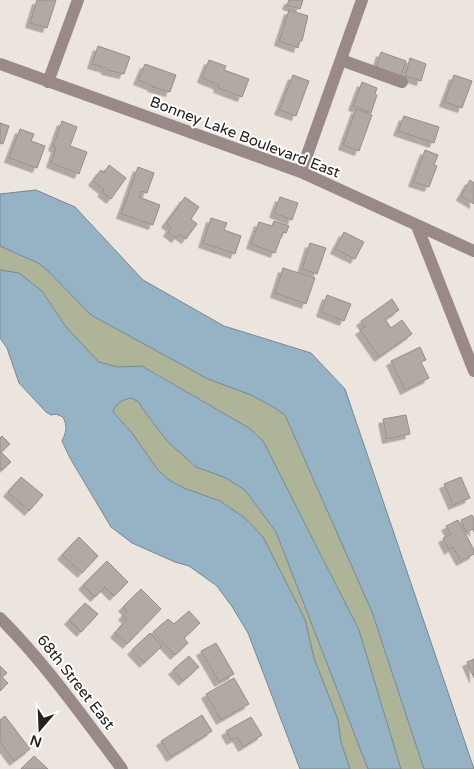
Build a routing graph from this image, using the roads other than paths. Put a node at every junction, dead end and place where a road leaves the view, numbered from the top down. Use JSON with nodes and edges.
{"nodes":[{"id":1,"x":78,"y":0,"type":"edge"},
{"id":2,"x":362,"y":0,"type":"edge"},
{"id":3,"x":340,"y":60,"type":"junction"},
{"id":4,"x":0,"y":64,"type":"edge"},
{"id":5,"x":48,"y":82,"type":"junction"},
{"id":6,"x":402,"y":82,"type":"dead end"},
{"id":7,"x":301,"y":172,"type":"junction"},
{"id":8,"x":418,"y":226,"type":"junction"},
{"id":9,"x":474,"y":251,"type":"edge"},
{"id":10,"x":474,"y":371,"type":"edge"},
{"id":11,"x":0,"y":618,"type":"edge"},
{"id":12,"x":122,"y":769,"type":"edge"}],
"edges":[{"from":1,"to":5,"type":"street"},
{"from":2,"to":3,"type":"street"},
{"from":3,"to":6,"type":"street"},
{"from":3,"to":7,"type":"street"},
{"from":4,"to":5,"type":"street","name":"Bonney Lake Boulevard East"},
{"from":5,"to":7,"type":"street","name":"Bonney Lake Boulevard East"},
{"from":7,"to":8,"type":"street","name":"Bonney Lake Boulevard East"},
{"from":8,"to":9,"type":"street","name":"Bonney Lake Boulevard East"},
{"from":8,"to":10,"type":"street"},
{"from":11,"to":12,"type":"street","name":"68th Street East"}]}
